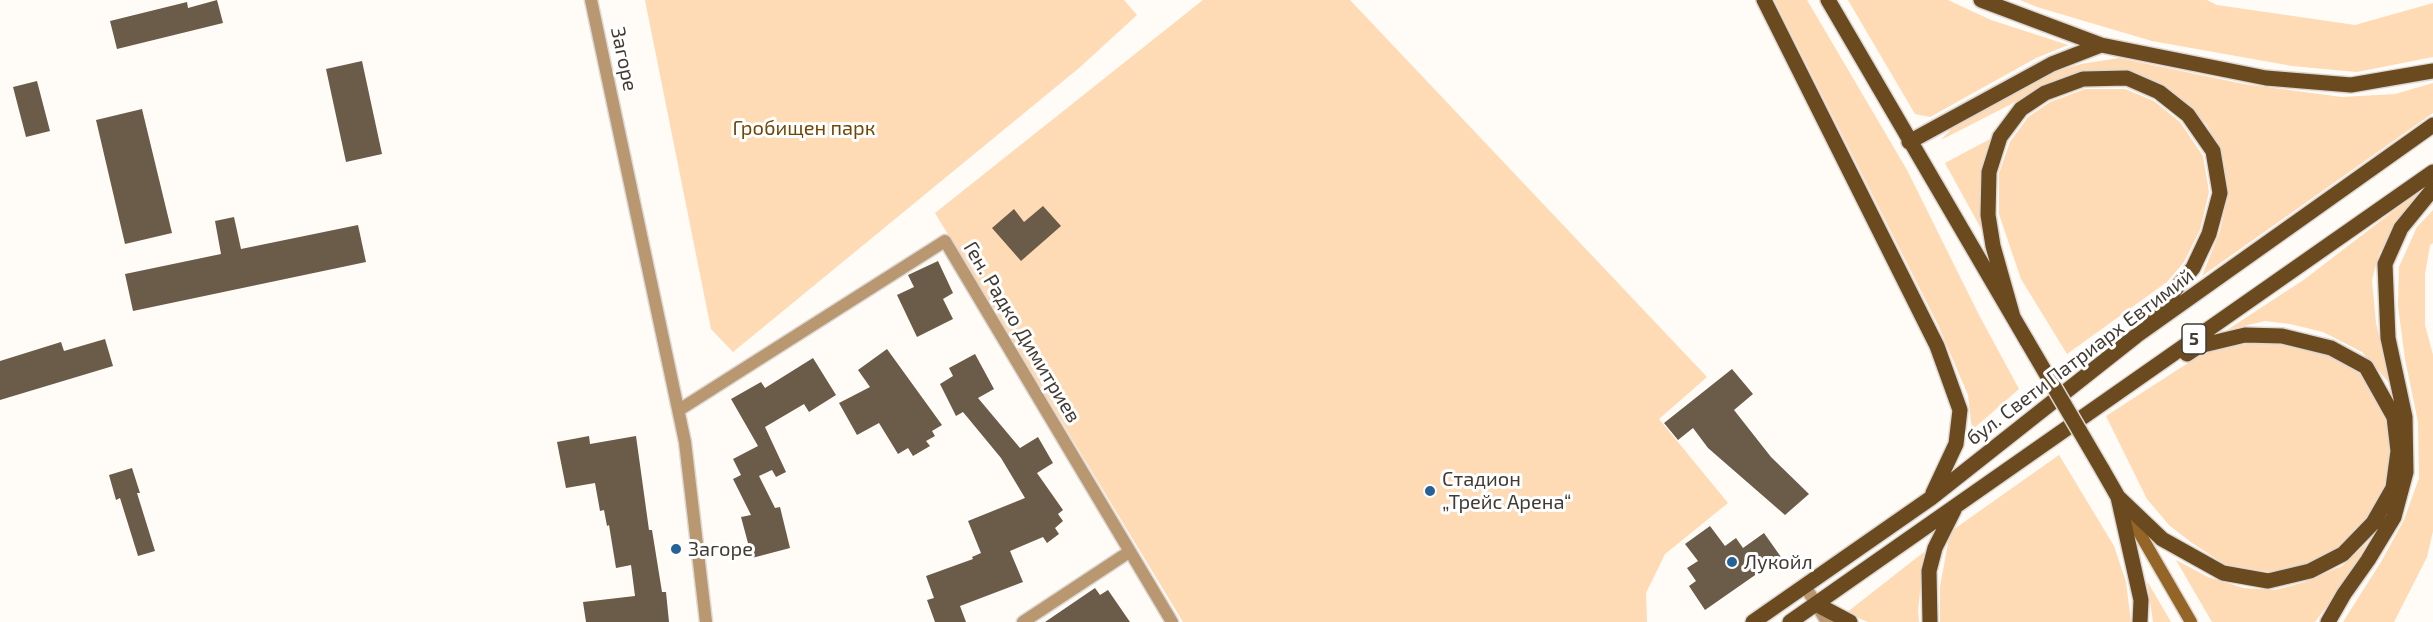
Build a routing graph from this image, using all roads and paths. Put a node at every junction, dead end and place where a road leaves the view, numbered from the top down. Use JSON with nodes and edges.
{"nodes":[{"id":1,"x":591,"y":0,"type":"edge"},
{"id":2,"x":1764,"y":0,"type":"edge"},
{"id":3,"x":1828,"y":0,"type":"edge"},
{"id":4,"x":1981,"y":0,"type":"edge"},
{"id":5,"x":2101,"y":45,"type":"junction"},
{"id":6,"x":2433,"y":71,"type":"edge"},
{"id":7,"x":2433,"y":125,"type":"edge"},
{"id":8,"x":1909,"y":142,"type":"junction"},
{"id":9,"x":2433,"y":172,"type":"edge"},
{"id":10,"x":2433,"y":189,"type":"edge"},
{"id":11,"x":2013,"y":317,"type":"junction"},
{"id":12,"x":2136,"y":336,"type":"junction"},
{"id":13,"x":2117,"y":393,"type":"junction"},
{"id":14,"x":679,"y":410,"type":"junction"},
{"id":15,"x":2118,"y":497,"type":"junction"},
{"id":16,"x":1931,"y":498,"type":"junction"},
{"id":17,"x":1955,"y":507,"type":"junction"},
{"id":18,"x":1129,"y":552,"type":"junction"},
{"id":19,"x":1805,"y":586,"type":"junction"},
{"id":20,"x":1816,"y":604,"type":"junction"},
{"id":21,"x":706,"y":622,"type":"edge"},
{"id":22,"x":1023,"y":622,"type":"edge"},
{"id":23,"x":1172,"y":622,"type":"edge"},
{"id":24,"x":1753,"y":622,"type":"edge"},
{"id":25,"x":1790,"y":622,"type":"edge"},
{"id":26,"x":1827,"y":622,"type":"edge"},
{"id":27,"x":1850,"y":622,"type":"edge"},
{"id":28,"x":1930,"y":622,"type":"edge"},
{"id":29,"x":2140,"y":622,"type":"edge"},
{"id":30,"x":2191,"y":622,"type":"edge"},
{"id":31,"x":2328,"y":622,"type":"edge"}],
"edges":[{"from":1,"to":14,"type":"street","name":"Загоре"},
{"from":2,"to":16,"type":"main road"},
{"from":3,"to":8,"type":"main road"},
{"from":4,"to":5,"type":"main road"},
{"from":5,"to":6,"type":"main road"},
{"from":5,"to":8,"type":"main road"},
{"from":7,"to":12,"type":"main road","name":"бул. Свети Патриарх Евтимий"},
{"from":8,"to":11,"type":"main road"},
{"from":9,"to":13,"type":"main road","number":"5"},
{"from":10,"to":31,"type":"main road"},
{"from":11,"to":12,"type":"main road"},
{"from":11,"to":15,"type":"main road","bridge":true},
{"from":12,"to":16,"type":"main road","name":"бул. Свети Патриарх Евтимий"},
{"from":13,"to":15,"type":"main road"},
{"from":13,"to":17,"type":"main road","number":"5"},
{"from":14,"to":18,"type":"street","name":"Ген. Радко Димитриев"},
{"from":14,"to":21,"type":"street","name":"Загоре"},
{"from":15,"to":29,"type":"main road"},
{"from":15,"to":30,"type":"main road"},
{"from":16,"to":19,"type":"main road","name":"бул. Свети Патриарх Евтимий"},
{"from":17,"to":20,"type":"main road"},
{"from":17,"to":28,"type":"main road","number":"5"},
{"from":18,"to":22,"type":"street"},
{"from":18,"to":23,"type":"street","name":"Ген. Радко Димитриев"},
{"from":19,"to":20,"type":"street"},
{"from":19,"to":24,"type":"main road","name":"бул. Свети Патриарх Евтимий"},
{"from":20,"to":25,"type":"main road"},
{"from":20,"to":26,"type":"street"},
{"from":20,"to":27,"type":"main road"}]}
